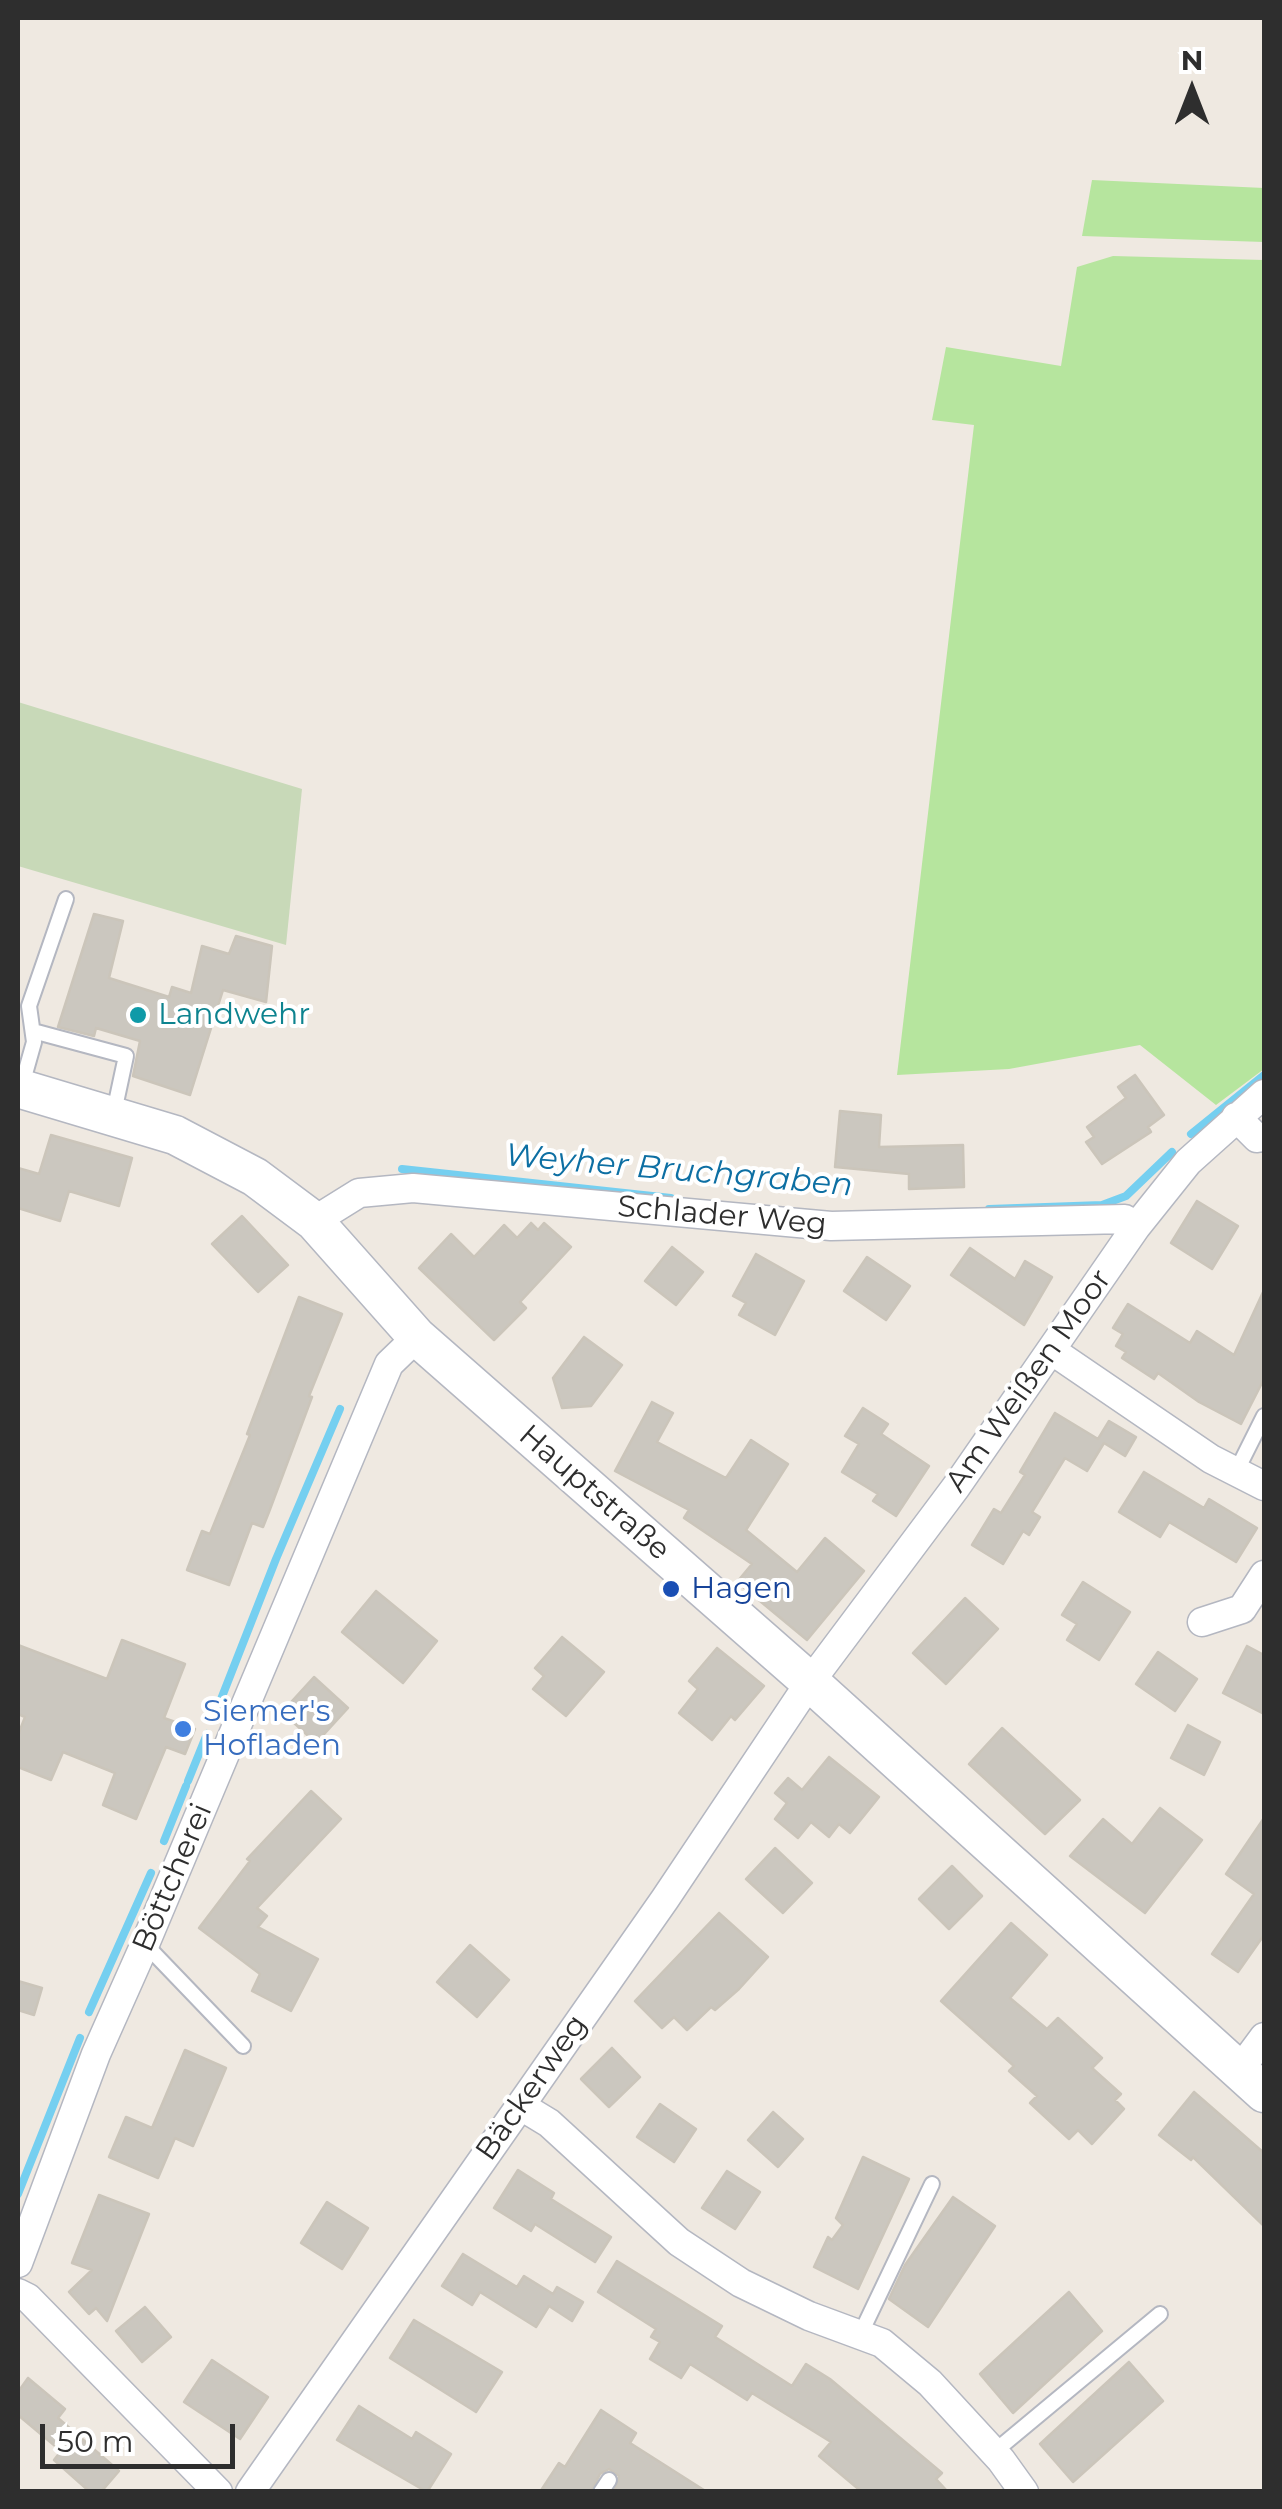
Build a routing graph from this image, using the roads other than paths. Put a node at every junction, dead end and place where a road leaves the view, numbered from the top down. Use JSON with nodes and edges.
{"nodes":[{"id":1,"x":66,"y":898,"type":"dead end"},
{"id":2,"x":33,"y":1031,"type":"junction"},
{"id":3,"x":19,"y":1088,"type":"edge"},
{"id":4,"x":1264,"y":1094,"type":"edge"},
{"id":5,"x":113,"y":1116,"type":"junction"},
{"id":6,"x":1236,"y":1118,"type":"junction"},
{"id":7,"x":1264,"y":1137,"type":"edge"},
{"id":8,"x":314,"y":1221,"type":"junction"},
{"id":9,"x":1136,"y":1227,"type":"junction"},
{"id":10,"x":417,"y":1337,"type":"junction"},
{"id":11,"x":1051,"y":1350,"type":"junction"},
{"id":12,"x":1264,"y":1416,"type":"edge"},
{"id":13,"x":1236,"y":1472,"type":"junction"},
{"id":14,"x":1264,"y":1486,"type":"edge"},
{"id":15,"x":1264,"y":1575,"type":"edge"},
{"id":16,"x":1202,"y":1622,"type":"dead end"},
{"id":17,"x":810,"y":1682,"type":"junction"},
{"id":18,"x":146,"y":1944,"type":"junction"},
{"id":19,"x":1264,"y":2036,"type":"edge"},
{"id":20,"x":243,"y":2046,"type":"dead end"},
{"id":21,"x":1253,"y":2081,"type":"edge"},
{"id":22,"x":521,"y":2106,"type":"junction"},
{"id":23,"x":932,"y":2184,"type":"dead end"},
{"id":24,"x":18,"y":2263,"type":"edge"},
{"id":25,"x":18,"y":2293,"type":"edge"},
{"id":26,"x":1160,"y":2314,"type":"dead end"},
{"id":27,"x":860,"y":2335,"type":"junction"},
{"id":28,"x":994,"y":2452,"type":"junction"},
{"id":29,"x":218,"y":2492,"type":"edge"},
{"id":30,"x":250,"y":2492,"type":"edge"},
{"id":31,"x":1024,"y":2492,"type":"edge"}],
"edges":[{"from":1,"to":2,"type":"lane"},
{"from":2,"to":3,"type":"lane"},
{"from":2,"to":5,"type":"lane"},
{"from":3,"to":5,"type":"main road","name":"Hauptstraße"},
{"from":4,"to":6,"type":"street","name":"Am Weißen Moor"},
{"from":5,"to":8,"type":"main road","name":"Hauptstraße"},
{"from":6,"to":7,"type":"street"},
{"from":6,"to":9,"type":"street","name":"Am Weißen Moor"},
{"from":8,"to":9,"type":"street","name":"Schlader Weg"},
{"from":8,"to":10,"type":"main road","name":"Hauptstraße"},
{"from":9,"to":11,"type":"street","name":"Am Weißen Moor"},
{"from":10,"to":17,"type":"main road","name":"Hauptstraße"},
{"from":10,"to":18,"type":"street","name":"Böttcherei"},
{"from":11,"to":13,"type":"street"},
{"from":11,"to":17,"type":"street","name":"Am Weißen Moor"},
{"from":12,"to":13,"type":"lane"},
{"from":13,"to":14,"type":"street"},
{"from":15,"to":16,"type":"street"},
{"from":17,"to":21,"type":"main road","name":"Hauptstraße"},
{"from":17,"to":22,"type":"street","name":"Bäckerweg"},
{"from":18,"to":20,"type":"lane"},
{"from":18,"to":24,"type":"street","name":"Böttcherei"},
{"from":19,"to":21,"type":"street"},
{"from":22,"to":27,"type":"street"},
{"from":22,"to":30,"type":"street","name":"Bäckerweg"},
{"from":23,"to":27,"type":"lane"},
{"from":25,"to":29,"type":"street"},
{"from":26,"to":28,"type":"lane"},
{"from":27,"to":28,"type":"street"},
{"from":28,"to":31,"type":"street"}]}
